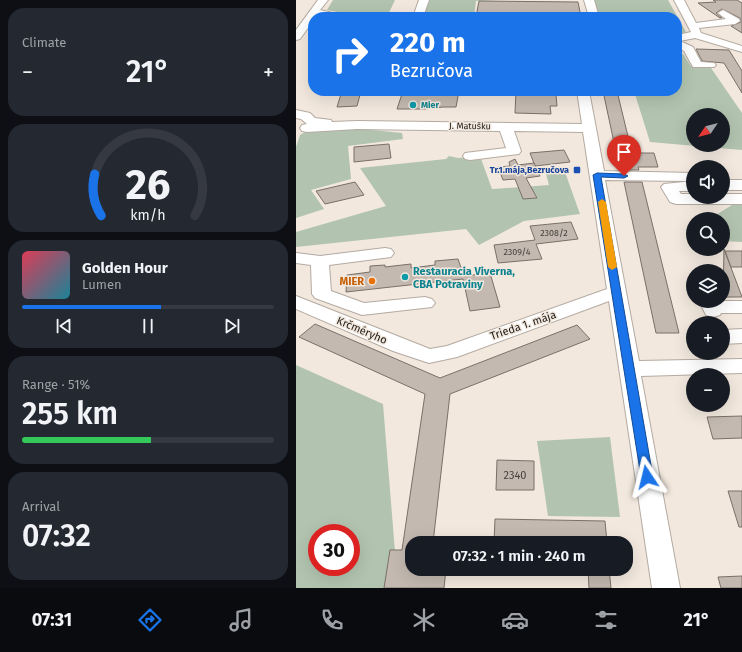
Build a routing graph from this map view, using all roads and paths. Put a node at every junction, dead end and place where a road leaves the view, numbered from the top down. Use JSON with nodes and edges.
{"nodes":[{"id":1,"x":323,"y":0,"type":"edge"},
{"id":2,"x":424,"y":0,"type":"edge"},
{"id":3,"x":589,"y":0,"type":"edge"},
{"id":4,"x":679,"y":0,"type":"edge"},
{"id":5,"x":315,"y":12,"type":"edge"},
{"id":6,"x":420,"y":12,"type":"edge"},
{"id":7,"x":593,"y":12,"type":"edge"},
{"id":8,"x":723,"y":13,"type":"dead end"},
{"id":9,"x":704,"y":15,"type":"dead end"},
{"id":10,"x":308,"y":16,"type":"edge"},
{"id":11,"x":739,"y":18,"type":"edge"},
{"id":12,"x":296,"y":20,"type":"edge"},
{"id":13,"x":308,"y":21,"type":"edge"},
{"id":14,"x":716,"y":23,"type":"junction"},
{"id":15,"x":694,"y":30,"type":"junction"},
{"id":16,"x":682,"y":36,"type":"edge"},
{"id":17,"x":296,"y":37,"type":"edge"},
{"id":18,"x":682,"y":46,"type":"edge"},
{"id":19,"x":742,"y":49,"type":"edge"},
{"id":20,"x":697,"y":65,"type":"junction"},
{"id":21,"x":710,"y":65,"type":"dead end"},
{"id":22,"x":713,"y":77,"type":"dead end"},
{"id":23,"x":583,"y":96,"type":"edge"},
{"id":24,"x":296,"y":114,"type":"edge"},
{"id":25,"x":305,"y":127,"type":"edge"},
{"id":26,"x":506,"y":127,"type":"junction"},
{"id":27,"x":589,"y":128,"type":"junction"},
{"id":28,"x":470,"y":156,"type":"dead end"},
{"id":29,"x":597,"y":175,"type":"junction"},
{"id":30,"x":686,"y":176,"type":"edge"},
{"id":31,"x":686,"y":186,"type":"edge"},
{"id":32,"x":730,"y":199,"type":"edge"},
{"id":33,"x":742,"y":199,"type":"edge"},
{"id":34,"x":686,"y":200,"type":"edge"},
{"id":35,"x":385,"y":253,"type":"dead end"},
{"id":36,"x":296,"y":258,"type":"edge"},
{"id":37,"x":320,"y":261,"type":"junction"},
{"id":38,"x":616,"y":292,"type":"junction"},
{"id":39,"x":296,"y":302,"type":"edge"},
{"id":40,"x":425,"y":303,"type":"dead end"},
{"id":41,"x":742,"y":307,"type":"edge"},
{"id":42,"x":713,"y":311,"type":"dead end"},
{"id":43,"x":730,"y":336,"type":"edge"},
{"id":44,"x":742,"y":336,"type":"edge"},
{"id":45,"x":430,"y":356,"type":"joint"},
{"id":46,"x":742,"y":366,"type":"edge"},
{"id":47,"x":629,"y":369,"type":"junction"},
{"id":48,"x":666,"y":588,"type":"edge"}],
"edges":[{"from":1,"to":5,"type":"street"},
{"from":2,"to":6,"type":"street"},
{"from":3,"to":7,"type":"street"},
{"from":4,"to":15,"type":"street"},
{"from":8,"to":11,"type":"street"},
{"from":9,"to":14,"type":"street"},
{"from":10,"to":12,"type":"street"},
{"from":11,"to":14,"type":"street"},
{"from":13,"to":17,"type":"street"},
{"from":14,"to":15,"type":"street"},
{"from":15,"to":16,"type":"street"},
{"from":15,"to":19,"type":"street"},
{"from":18,"to":20,"type":"street"},
{"from":20,"to":21,"type":"street"},
{"from":20,"to":22,"type":"street"},
{"from":23,"to":27,"type":"street"},
{"from":24,"to":25,"type":"street"},
{"from":25,"to":26,"type":"street","name":"J. Matušku"},
{"from":26,"to":27,"type":"street","name":"J. Matušku"},
{"from":26,"to":28,"type":"street"},
{"from":27,"to":29,"type":"street"},
{"from":29,"to":30,"type":"street"},
{"from":29,"to":38,"type":"street"},
{"from":31,"to":34,"type":"street"},
{"from":32,"to":33,"type":"street"},
{"from":35,"to":37,"type":"street"},
{"from":36,"to":37,"type":"street"},
{"from":37,"to":40,"type":"street"},
{"from":38,"to":45,"type":"street","name":"Trieda 1. mája"},
{"from":38,"to":47,"type":"street"},
{"from":39,"to":45,"type":"street","name":"Krčméryho"},
{"from":41,"to":42,"type":"street"},
{"from":43,"to":44,"type":"street"},
{"from":46,"to":47,"type":"street"},
{"from":47,"to":48,"type":"street"}]}
